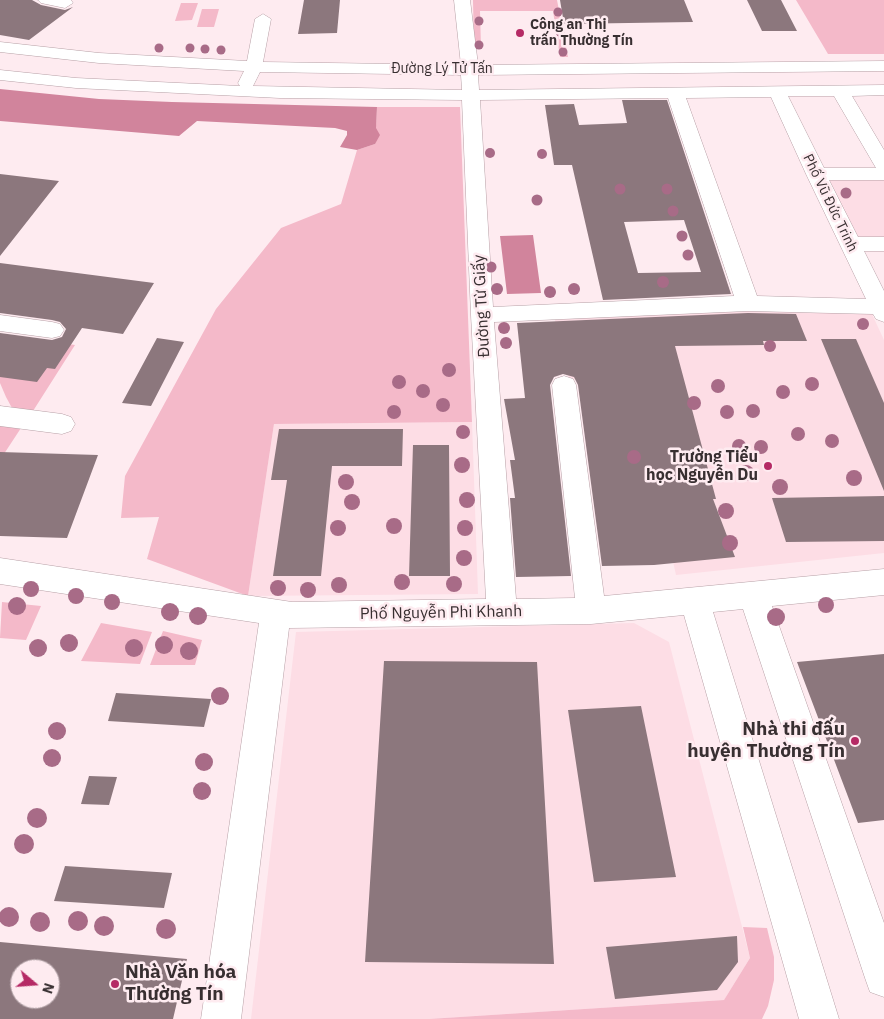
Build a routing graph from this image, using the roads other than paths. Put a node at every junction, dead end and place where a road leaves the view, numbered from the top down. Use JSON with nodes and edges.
{"nodes":[{"id":1,"x":46,"y":0,"type":"edge"},
{"id":2,"x":462,"y":0,"type":"edge"},
{"id":3,"x":65,"y":3,"type":"dead end"},
{"id":4,"x":263,"y":19,"type":"dead end"},
{"id":5,"x":0,"y":46,"type":"edge"},
{"id":6,"x":254,"y":66,"type":"junction"},
{"id":7,"x":884,"y":66,"type":"edge"},
{"id":8,"x":799,"y":67,"type":"junction"},
{"id":9,"x":470,"y":70,"type":"junction"},
{"id":10,"x":0,"y":75,"type":"edge"},
{"id":11,"x":884,"y":90,"type":"edge"},
{"id":12,"x":243,"y":91,"type":"junction"},
{"id":13,"x":777,"y":91,"type":"junction"},
{"id":14,"x":812,"y":91,"type":"junction"},
{"id":15,"x":840,"y":91,"type":"junction"},
{"id":16,"x":676,"y":92,"type":"junction"},
{"id":17,"x":470,"y":94,"type":"junction"},
{"id":18,"x":884,"y":166,"type":"edge"},
{"id":19,"x":816,"y":174,"type":"junction"},
{"id":20,"x":884,"y":174,"type":"edge"},
{"id":21,"x":850,"y":244,"type":"junction"},
{"id":22,"x":884,"y":244,"type":"edge"},
{"id":23,"x":748,"y":303,"type":"junction"},
{"id":24,"x":882,"y":310,"type":"edge"},
{"id":25,"x":482,"y":314,"type":"junction"},
{"id":26,"x":0,"y":324,"type":"edge"},
{"id":27,"x":52,"y":330,"type":"dead end"},
{"id":28,"x":564,"y":385,"type":"dead end"},
{"id":29,"x":0,"y":416,"type":"edge"},
{"id":30,"x":62,"y":424,"type":"dead end"},
{"id":31,"x":0,"y":571,"type":"edge"},
{"id":32,"x":884,"y":582,"type":"edge"},
{"id":33,"x":754,"y":596,"type":"junction"},
{"id":34,"x":695,"y":602,"type":"junction"},
{"id":35,"x":502,"y":611,"type":"junction"},
{"id":36,"x":591,"y":611,"type":"junction"},
{"id":37,"x":276,"y":613,"type":"junction"},
{"id":38,"x":884,"y":978,"type":"edge"},
{"id":39,"x":221,"y":1019,"type":"edge"},
{"id":40,"x":819,"y":1019,"type":"edge"}],
"edges":[{"from":1,"to":3,"type":"street"},
{"from":2,"to":9,"type":"street","name":"Đường Từ Giấy"},
{"from":4,"to":6,"type":"street"},
{"from":5,"to":6,"type":"street","name":"Đường Lý Tử Tấn"},
{"from":6,"to":9,"type":"street","name":"Đường Lý Tử Tấn"},
{"from":6,"to":12,"type":"street"},
{"from":7,"to":8,"type":"street","name":"Đường Lý Tử Tấn"},
{"from":8,"to":9,"type":"street","name":"Đường Lý Tử Tấn"},
{"from":8,"to":14,"type":"street"},
{"from":9,"to":17,"type":"street","name":"Đường Từ Giấy"},
{"from":10,"to":12,"type":"street","name":"Đường Lý Tử Tấn"},
{"from":11,"to":15,"type":"street","name":"Đường Lý Tử Tấn"},
{"from":12,"to":17,"type":"street","name":"Đường Lý Tử Tấn"},
{"from":13,"to":14,"type":"street","name":"Đường Lý Tử Tấn"},
{"from":13,"to":16,"type":"street","name":"Đường Lý Tử Tấn"},
{"from":13,"to":19,"type":"street","name":"Phố Vũ Đức Trinh"},
{"from":14,"to":15,"type":"street","name":"Đường Lý Tử Tấn"},
{"from":15,"to":18,"type":"street"},
{"from":16,"to":17,"type":"street","name":"Đường Lý Tử Tấn"},
{"from":16,"to":23,"type":"street"},
{"from":17,"to":25,"type":"street","name":"Đường Từ Giấy"},
{"from":19,"to":20,"type":"street"},
{"from":19,"to":21,"type":"street","name":"Phố Vũ Đức Trinh"},
{"from":21,"to":22,"type":"street"},
{"from":21,"to":24,"type":"street","name":"Phố Vũ Đức Trinh"},
{"from":23,"to":24,"type":"street"},
{"from":23,"to":25,"type":"street"},
{"from":25,"to":35,"type":"street","name":"Đường Từ Giấy"},
{"from":26,"to":27,"type":"street"},
{"from":28,"to":36,"type":"street"},
{"from":29,"to":30,"type":"street"},
{"from":31,"to":37,"type":"street","name":"Phố Nguyễn Phi Khanh"},
{"from":32,"to":33,"type":"street","name":"Phố Nguyễn Phi Khanh"},
{"from":33,"to":34,"type":"street","name":"Phố Nguyễn Phi Khanh"},
{"from":33,"to":38,"type":"street"},
{"from":34,"to":36,"type":"street","name":"Phố Nguyễn Phi Khanh"},
{"from":34,"to":40,"type":"street"},
{"from":35,"to":36,"type":"street","name":"Phố Nguyễn Phi Khanh"},
{"from":35,"to":37,"type":"street","name":"Phố Nguyễn Phi Khanh"},
{"from":37,"to":39,"type":"street"}]}
